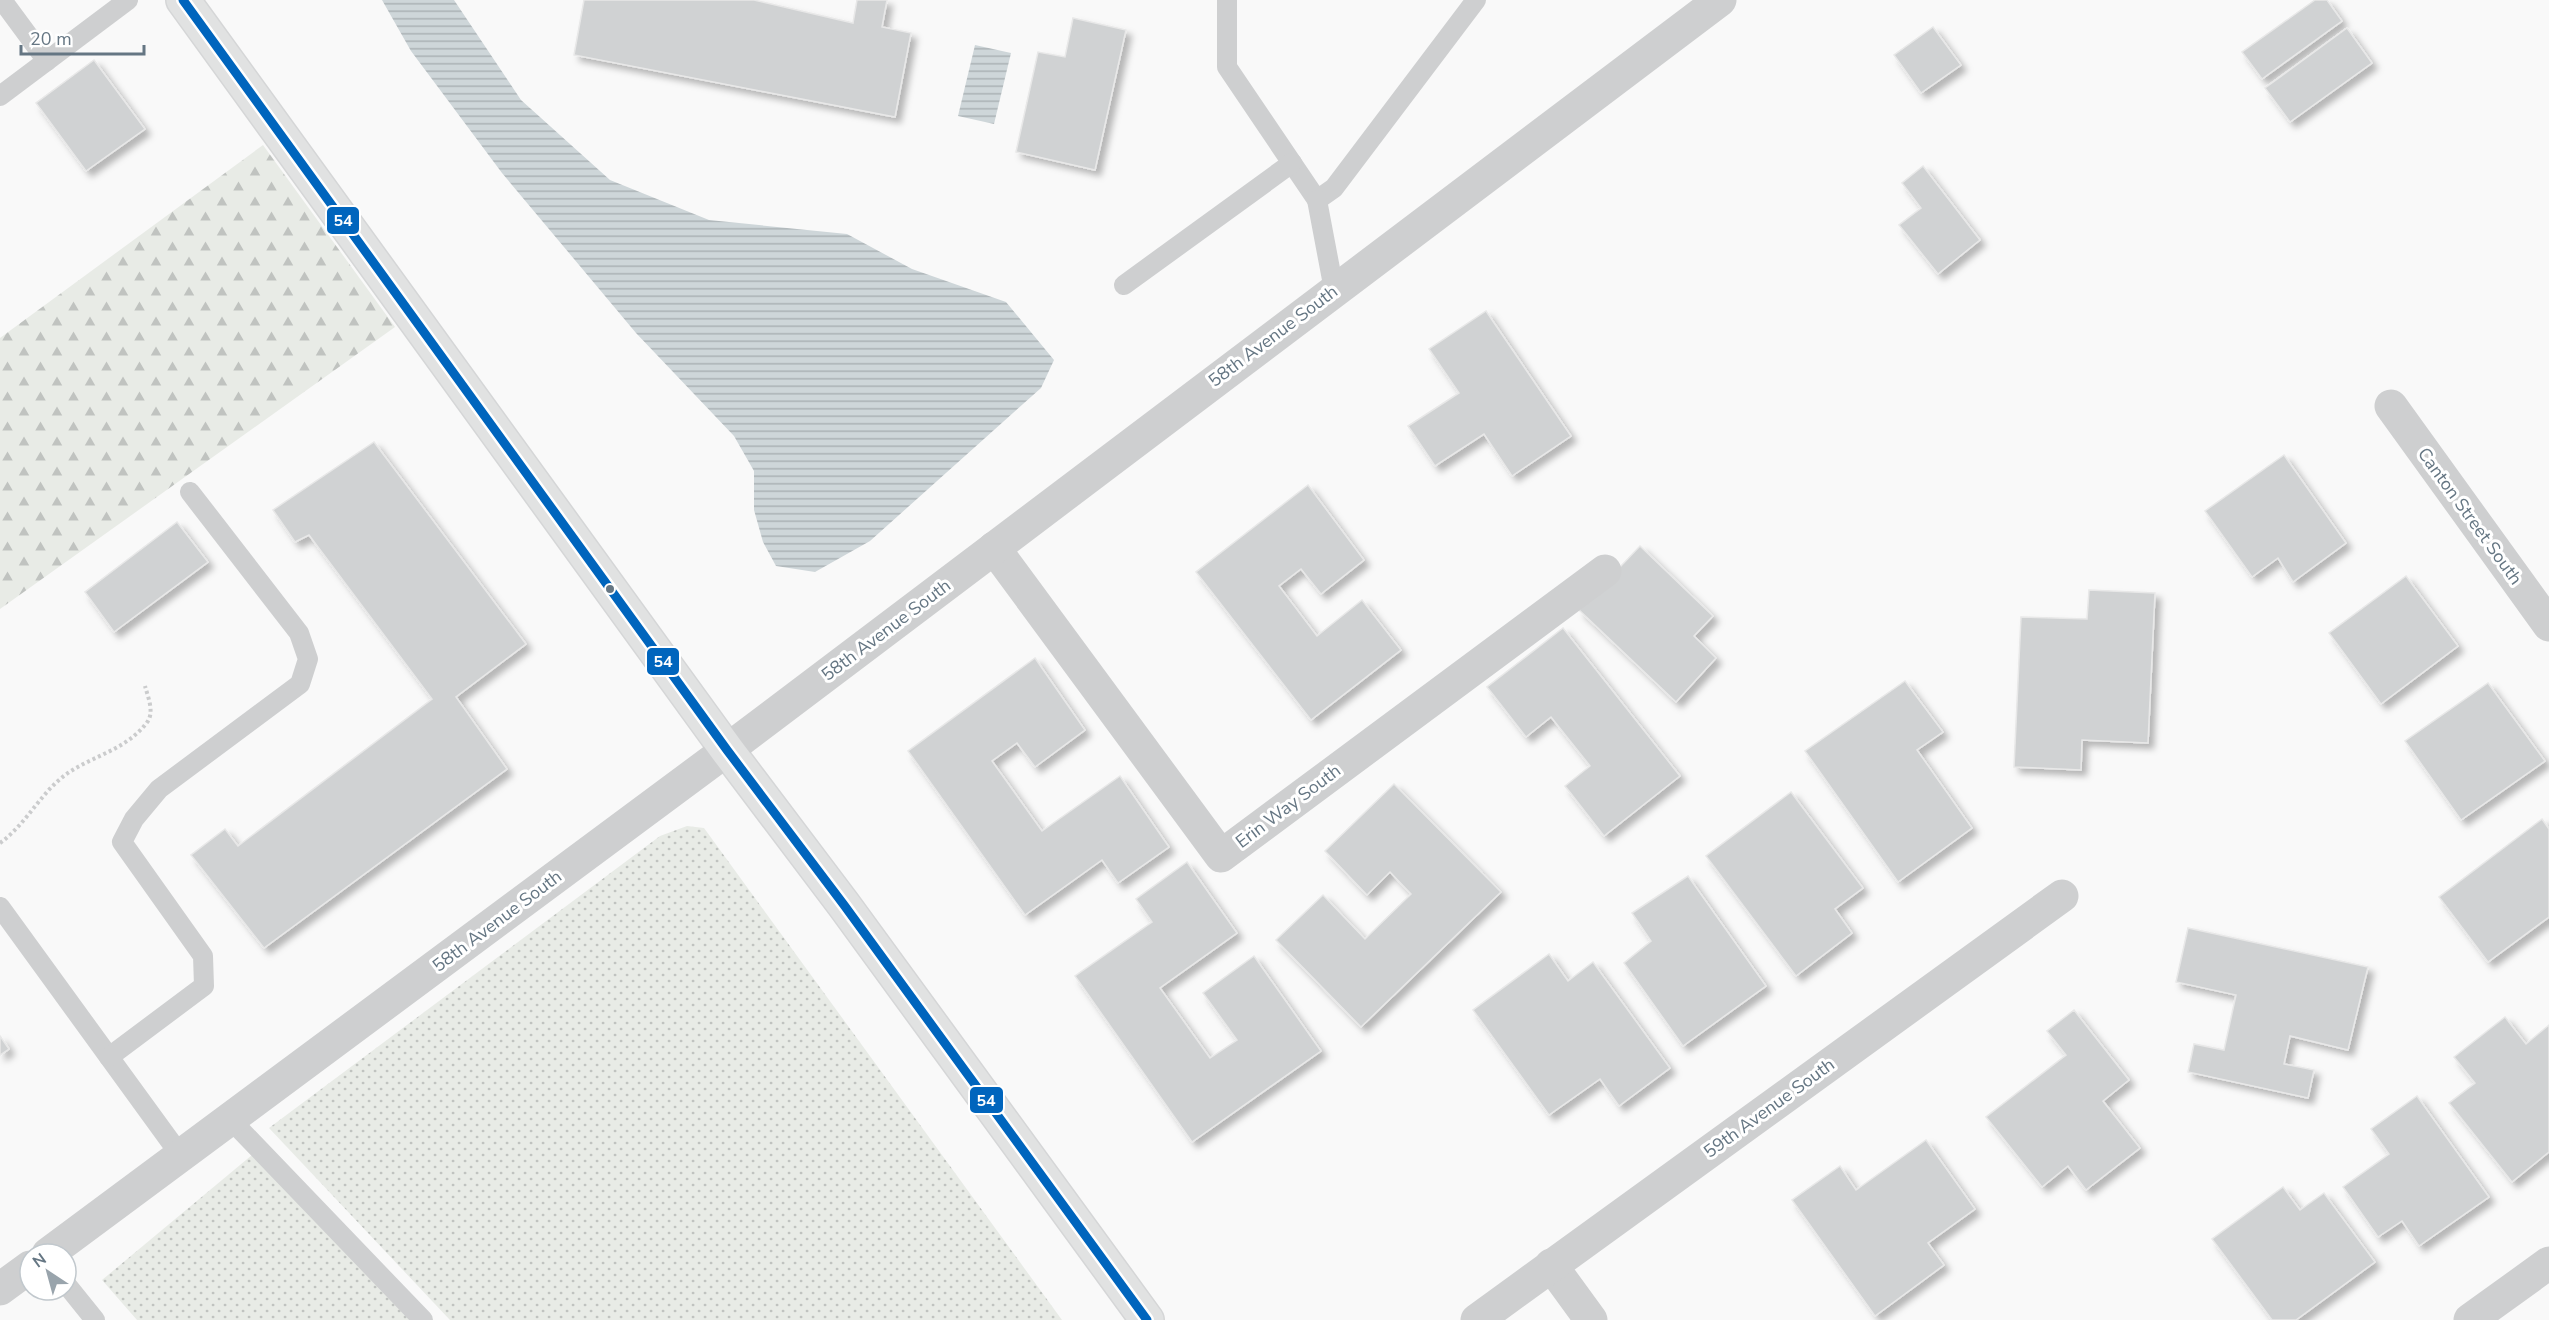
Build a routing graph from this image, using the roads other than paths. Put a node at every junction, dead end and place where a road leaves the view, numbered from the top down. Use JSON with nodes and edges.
{"nodes":[{"id":1,"x":2,"y":0,"type":"edge"},
{"id":2,"x":128,"y":0,"type":"edge"},
{"id":3,"x":183,"y":0,"type":"edge"},
{"id":4,"x":1227,"y":0,"type":"edge"},
{"id":5,"x":1476,"y":0,"type":"edge"},
{"id":6,"x":1720,"y":0,"type":"edge"},
{"id":7,"x":47,"y":61,"type":"junction"},
{"id":8,"x":0,"y":96,"type":"edge"},
{"id":9,"x":1292,"y":163,"type":"junction"},
{"id":10,"x":1317,"y":200,"type":"junction"},
{"id":11,"x":1124,"y":285,"type":"dead end"},
{"id":12,"x":1334,"y":290,"type":"junction"},
{"id":13,"x":2391,"y":406,"type":"dead end"},
{"id":14,"x":190,"y":492,"type":"dead end"},
{"id":15,"x":994,"y":548,"type":"junction"},
{"id":16,"x":1605,"y":571,"type":"dead end"},
{"id":17,"x":2549,"y":625,"type":"edge"},
{"id":18,"x":727,"y":750,"type":"junction"},
{"id":19,"x":2062,"y":896,"type":"dead end"},
{"id":20,"x":0,"y":907,"type":"edge"},
{"id":21,"x":109,"y":1057,"type":"junction"},
{"id":22,"x":230,"y":1119,"type":"junction"},
{"id":23,"x":181,"y":1156,"type":"junction"},
{"id":24,"x":64,"y":1242,"type":"edge"},
{"id":25,"x":2549,"y":1263,"type":"edge"},
{"id":26,"x":1551,"y":1265,"type":"junction"},
{"id":27,"x":18,"y":1276,"type":"edge"},
{"id":28,"x":0,"y":1289,"type":"edge"},
{"id":29,"x":78,"y":1299,"type":"edge"},
{"id":30,"x":95,"y":1320,"type":"edge"},
{"id":31,"x":423,"y":1320,"type":"edge"},
{"id":32,"x":1147,"y":1320,"type":"edge"},
{"id":33,"x":1477,"y":1320,"type":"edge"},
{"id":34,"x":1591,"y":1320,"type":"edge"},
{"id":35,"x":2470,"y":1320,"type":"edge"}],
"edges":[{"from":1,"to":7,"type":"lane"},
{"from":2,"to":7,"type":"lane"},
{"from":3,"to":18,"type":"street"},
{"from":4,"to":9,"type":"lane"},
{"from":5,"to":10,"type":"lane"},
{"from":6,"to":12,"type":"street","name":"58th Avenue South"},
{"from":7,"to":8,"type":"lane"},
{"from":9,"to":10,"type":"lane"},
{"from":9,"to":11,"type":"lane"},
{"from":10,"to":12,"type":"lane"},
{"from":12,"to":15,"type":"street","name":"58th Avenue South"},
{"from":13,"to":17,"type":"street","name":"Canton Street South"},
{"from":14,"to":21,"type":"lane"},
{"from":15,"to":16,"type":"street","name":"Erin Way South"},
{"from":15,"to":18,"type":"street","name":"58th Avenue South"},
{"from":18,"to":22,"type":"street","name":"58th Avenue South"},
{"from":18,"to":32,"type":"street"},
{"from":19,"to":26,"type":"street","name":"59th Avenue South"},
{"from":20,"to":21,"type":"lane"},
{"from":21,"to":23,"type":"lane"},
{"from":22,"to":23,"type":"street","name":"58th Avenue South"},
{"from":22,"to":31,"type":"lane"},
{"from":23,"to":24,"type":"street","name":"58th Avenue South"},
{"from":25,"to":35,"type":"street"},
{"from":26,"to":33,"type":"street","name":"59th Avenue South"},
{"from":26,"to":34,"type":"street"},
{"from":27,"to":28,"type":"street"},
{"from":29,"to":30,"type":"lane"}]}
